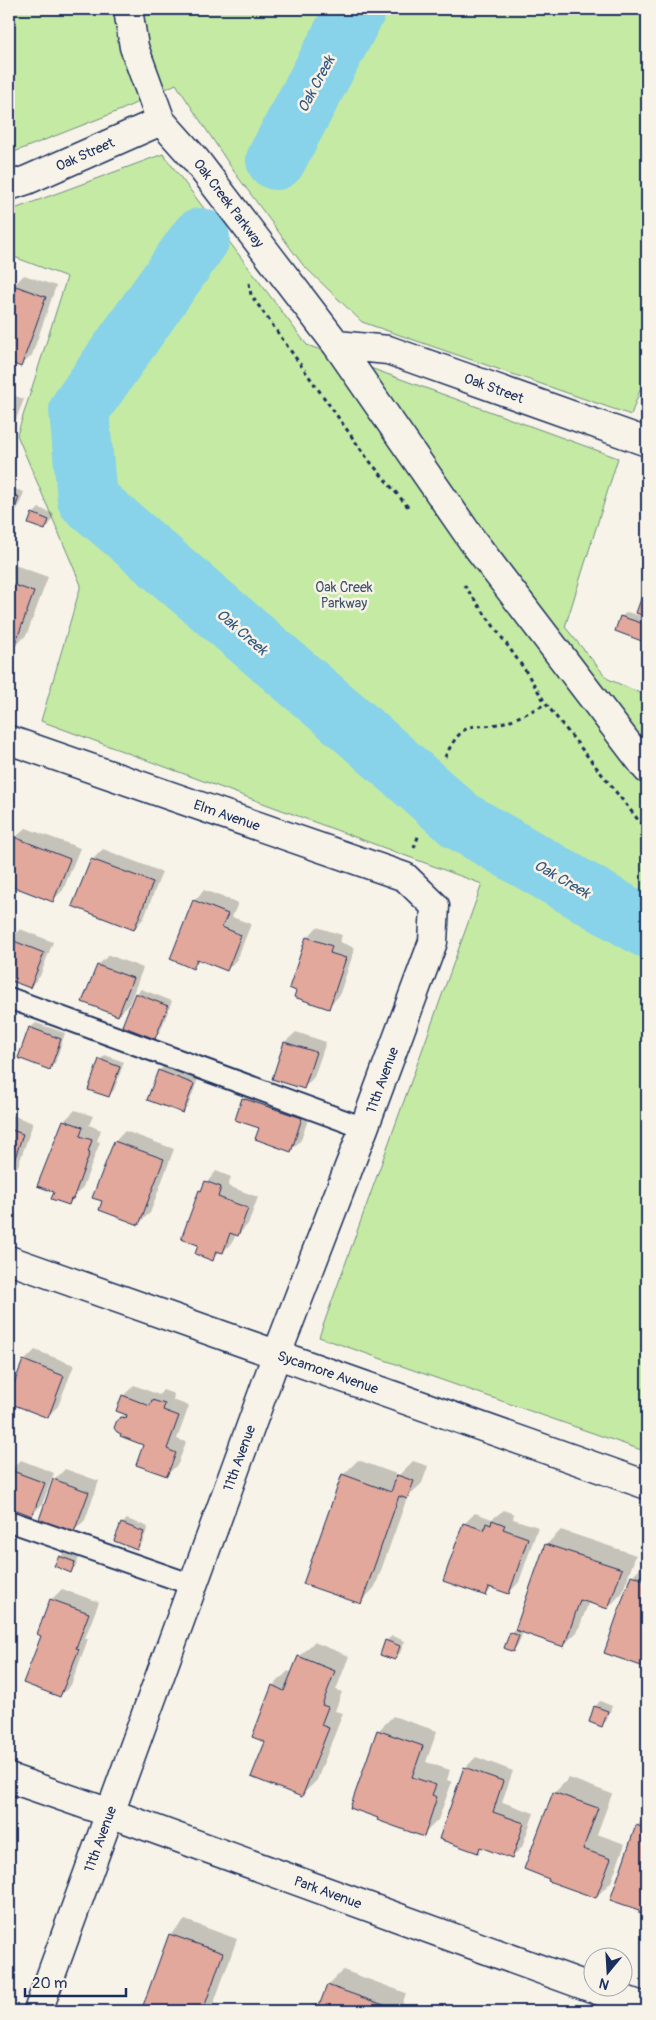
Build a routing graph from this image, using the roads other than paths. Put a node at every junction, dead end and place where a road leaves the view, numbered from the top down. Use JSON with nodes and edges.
{"nodes":[{"id":1,"x":128,"y":9,"type":"edge"},
{"id":2,"x":161,"y":121,"type":"junction"},
{"id":3,"x":9,"y":186,"type":"edge"},
{"id":4,"x":337,"y":345,"type":"junction"},
{"id":5,"x":647,"y":442,"type":"edge"},
{"id":6,"x":9,"y":740,"type":"edge"},
{"id":7,"x":647,"y":769,"type":"edge"},
{"id":8,"x":435,"y":906,"type":"joint"},
{"id":9,"x":9,"y":998,"type":"edge"},
{"id":10,"x":364,"y":1128,"type":"junction"},
{"id":11,"x":9,"y":1260,"type":"edge"},
{"id":12,"x":277,"y":1354,"type":"junction"},
{"id":13,"x":647,"y":1485,"type":"edge"},
{"id":14,"x":9,"y":1522,"type":"edge"},
{"id":15,"x":193,"y":1585,"type":"junction"},
{"id":16,"x":9,"y":1778,"type":"edge"},
{"id":17,"x":110,"y":1813,"type":"junction"},
{"id":18,"x":647,"y":2008,"type":"edge"},
{"id":19,"x":38,"y":2011,"type":"edge"}],
"edges":[{"from":1,"to":2,"type":"street","name":"Oak Creek Parkway"},
{"from":2,"to":3,"type":"street","name":"Oak Street"},
{"from":2,"to":4,"type":"street","name":"Oak Creek Parkway"},
{"from":4,"to":5,"type":"street","name":"Oak Street"},
{"from":4,"to":7,"type":"street","name":"Oak Creek Parkway"},
{"from":6,"to":8,"type":"street","name":"Elm Avenue"},
{"from":8,"to":10,"type":"street","name":"11th Avenue"},
{"from":9,"to":10,"type":"lane"},
{"from":10,"to":12,"type":"street","name":"11th Avenue"},
{"from":11,"to":12,"type":"street","name":"Sycamore Avenue"},
{"from":12,"to":13,"type":"street","name":"Sycamore Avenue"},
{"from":12,"to":15,"type":"street","name":"11th Avenue"},
{"from":14,"to":15,"type":"lane"},
{"from":15,"to":17,"type":"street","name":"11th Avenue"},
{"from":16,"to":17,"type":"street","name":"Park Avenue"},
{"from":17,"to":18,"type":"street","name":"Park Avenue"},
{"from":17,"to":19,"type":"street","name":"11th Avenue"}]}
